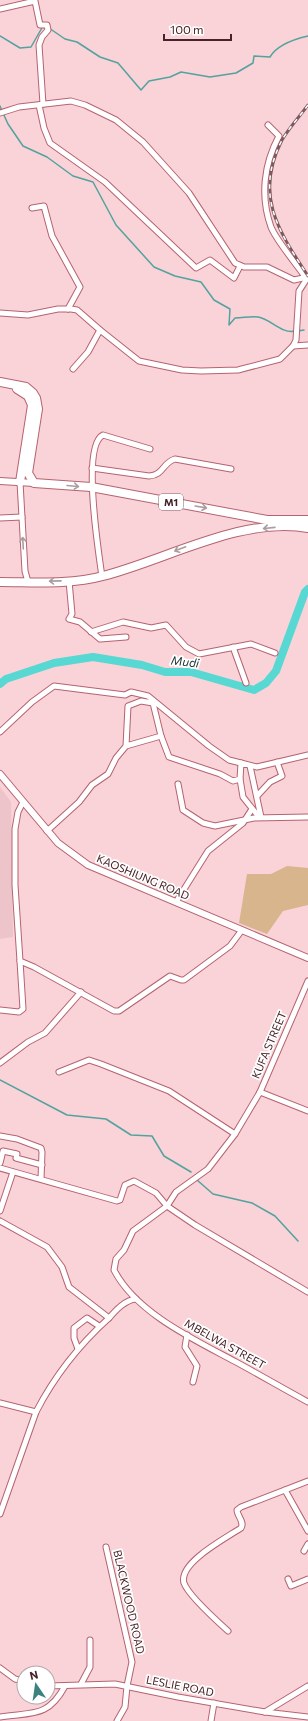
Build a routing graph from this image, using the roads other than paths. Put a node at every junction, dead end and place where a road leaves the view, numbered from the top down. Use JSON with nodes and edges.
{"nodes":[{"id":1,"x":0,"y":9,"type":"edge"},
{"id":2,"x":41,"y":105,"type":"junction"},
{"id":3,"x":0,"y":113,"type":"edge"},
{"id":4,"x":268,"y":125,"type":"dead end"},
{"id":5,"x":32,"y":208,"type":"dead end"},
{"id":6,"x":240,"y":266,"type":"junction"},
{"id":7,"x":307,"y":277,"type":"edge"},
{"id":8,"x":68,"y":309,"type":"junction"},
{"id":9,"x":0,"y":312,"type":"edge"},
{"id":10,"x":100,"y":330,"type":"junction"},
{"id":11,"x":308,"y":345,"type":"edge"},
{"id":12,"x":293,"y":346,"type":"junction"},
{"id":13,"x":73,"y":369,"type":"dead end"},
{"id":14,"x":0,"y":382,"type":"edge"},
{"id":15,"x":0,"y":386,"type":"edge"},
{"id":16,"x":150,"y":449,"type":"dead end"},
{"id":17,"x":92,"y":468,"type":"junction"},
{"id":18,"x":231,"y":468,"type":"dead end"},
{"id":19,"x":0,"y":481,"type":"edge"},
{"id":20,"x":20,"y":482,"type":"junction"},
{"id":21,"x":34,"y":483,"type":"junction"},
{"id":22,"x":91,"y":487,"type":"junction"},
{"id":23,"x":22,"y":517,"type":"junction"},
{"id":24,"x":0,"y":518,"type":"edge"},
{"id":25,"x":308,"y":520,"type":"edge"},
{"id":26,"x":308,"y":528,"type":"edge"},
{"id":27,"x":102,"y":577,"type":"junction"},
{"id":28,"x":70,"y":581,"type":"junction"},
{"id":29,"x":0,"y":582,"type":"edge"},
{"id":30,"x":28,"y":582,"type":"junction"},
{"id":31,"x":91,"y":632,"type":"junction"},
{"id":32,"x":126,"y":637,"type":"dead end"},
{"id":33,"x":233,"y":647,"type":"junction"},
{"id":34,"x":275,"y":653,"type":"dead end"},
{"id":35,"x":246,"y":683,"type":"dead end"},
{"id":36,"x":0,"y":732,"type":"edge"},
{"id":37,"x":161,"y":736,"type":"junction"},
{"id":38,"x":126,"y":746,"type":"junction"},
{"id":39,"x":308,"y":755,"type":"edge"},
{"id":40,"x":277,"y":762,"type":"junction"},
{"id":41,"x":241,"y":763,"type":"junction"},
{"id":42,"x":250,"y":766,"type":"junction"},
{"id":43,"x":0,"y":774,"type":"edge"},
{"id":44,"x":240,"y":779,"type":"junction"},
{"id":45,"x":178,"y":784,"type":"dead end"},
{"id":46,"x":257,"y":796,"type":"junction"},
{"id":47,"x":23,"y":802,"type":"junction"},
{"id":48,"x":252,"y":809,"type":"junction"},
{"id":49,"x":260,"y":817,"type":"junction"},
{"id":50,"x":308,"y":817,"type":"edge"},
{"id":51,"x":247,"y":819,"type":"junction"},
{"id":52,"x":47,"y":831,"type":"junction"},
{"id":53,"x":176,"y":902,"type":"junction"},
{"id":54,"x":242,"y":930,"type":"junction"},
{"id":55,"x":308,"y":958,"type":"edge"},
{"id":56,"x":20,"y":962,"type":"junction"},
{"id":57,"x":308,"y":981,"type":"edge"},
{"id":58,"x":81,"y":992,"type":"junction"},
{"id":59,"x":0,"y":1010,"type":"edge"},
{"id":60,"x":0,"y":1063,"type":"edge"},
{"id":61,"x":60,"y":1072,"type":"dead end"},
{"id":62,"x":260,"y":1092,"type":"junction"},
{"id":63,"x":308,"y":1111,"type":"edge"},
{"id":64,"x":235,"y":1134,"type":"junction"},
{"id":65,"x":0,"y":1136,"type":"edge"},
{"id":66,"x":0,"y":1163,"type":"edge"},
{"id":67,"x":42,"y":1165,"type":"junction"},
{"id":68,"x":0,"y":1168,"type":"edge"},
{"id":69,"x":13,"y":1172,"type":"junction"},
{"id":70,"x":41,"y":1179,"type":"junction"},
{"id":71,"x":167,"y":1206,"type":"junction"},
{"id":72,"x":0,"y":1211,"type":"edge"},
{"id":73,"x":0,"y":1221,"type":"edge"},
{"id":74,"x":308,"y":1292,"type":"edge"},
{"id":75,"x":136,"y":1299,"type":"junction"},
{"id":76,"x":109,"y":1318,"type":"junction"},
{"id":77,"x":99,"y":1326,"type":"junction"},
{"id":78,"x":187,"y":1335,"type":"junction"},
{"id":79,"x":78,"y":1349,"type":"junction"},
{"id":80,"x":193,"y":1382,"type":"dead end"},
{"id":81,"x":308,"y":1402,"type":"edge"},
{"id":82,"x":0,"y":1403,"type":"edge"},
{"id":83,"x":36,"y":1412,"type":"junction"},
{"id":84,"x":308,"y":1481,"type":"edge"},
{"id":85,"x":285,"y":1490,"type":"junction"},
{"id":86,"x":0,"y":1514,"type":"edge"},
{"id":87,"x":308,"y":1531,"type":"edge"},
{"id":88,"x":308,"y":1544,"type":"edge"},
{"id":89,"x":106,"y":1547,"type":"dead end"},
{"id":90,"x":304,"y":1552,"type":"dead end"},
{"id":91,"x":288,"y":1579,"type":"dead end"},
{"id":92,"x":308,"y":1579,"type":"edge"},
{"id":93,"x":228,"y":1631,"type":"dead end"},
{"id":94,"x":90,"y":1640,"type":"dead end"},
{"id":95,"x":0,"y":1668,"type":"edge"},
{"id":96,"x":16,"y":1679,"type":"edge"},
{"id":97,"x":81,"y":1684,"type":"junction"},
{"id":98,"x":56,"y":1686,"type":"edge"},
{"id":99,"x":65,"y":1686,"type":"junction"},
{"id":100,"x":127,"y":1686,"type":"junction"},
{"id":101,"x":308,"y":1686,"type":"edge"},
{"id":102,"x":214,"y":1703,"type":"junction"},
{"id":103,"x":265,"y":1712,"type":"junction"},
{"id":104,"x":0,"y":1716,"type":"edge"},
{"id":105,"x":308,"y":1717,"type":"edge"},
{"id":106,"x":4,"y":1721,"type":"edge"},
{"id":107,"x":117,"y":1721,"type":"edge"},
{"id":108,"x":211,"y":1721,"type":"edge"}],
"edges":[{"from":1,"to":2,"type":"street"},
{"from":2,"to":3,"type":"street"},
{"from":2,"to":6,"type":"street"},
{"from":2,"to":6,"type":"street"},
{"from":4,"to":7,"type":"street"},
{"from":5,"to":8,"type":"street"},
{"from":6,"to":7,"type":"street"},
{"from":7,"to":12,"type":"street"},
{"from":8,"to":9,"type":"street"},
{"from":8,"to":10,"type":"street"},
{"from":10,"to":12,"type":"street"},
{"from":10,"to":13,"type":"street"},
{"from":11,"to":12,"type":"street"},
{"from":14,"to":21,"type":"highway"},
{"from":15,"to":20,"type":"highway"},
{"from":16,"to":17,"type":"street"},
{"from":17,"to":18,"type":"street"},
{"from":17,"to":22,"type":"street"},
{"from":19,"to":20,"type":"street"},
{"from":20,"to":21,"type":"street"},
{"from":20,"to":23,"type":"street"},
{"from":21,"to":22,"type":"highway","number":"M1","one_way":true},
{"from":22,"to":25,"type":"highway","number":"M1","one_way":true},
{"from":22,"to":27,"type":"street"},
{"from":23,"to":24,"type":"street"},
{"from":30,"to":23,"type":"street","one_way":true},
{"from":26,"to":27,"type":"highway","one_way":true},
{"from":27,"to":28,"type":"highway"},
{"from":28,"to":30,"type":"highway","one_way":true},
{"from":28,"to":31,"type":"street"},
{"from":29,"to":30,"type":"highway"},
{"from":31,"to":32,"type":"street"},
{"from":31,"to":33,"type":"street"},
{"from":33,"to":34,"type":"street"},
{"from":33,"to":35,"type":"street"},
{"from":36,"to":41,"type":"street"},
{"from":37,"to":38,"type":"street"},
{"from":37,"to":38,"type":"street"},
{"from":37,"to":44,"type":"street"},
{"from":38,"to":52,"type":"street"},
{"from":39,"to":40,"type":"street"},
{"from":40,"to":42,"type":"street"},
{"from":40,"to":46,"type":"street"},
{"from":41,"to":42,"type":"street"},
{"from":41,"to":44,"type":"street"},
{"from":42,"to":46,"type":"street"},
{"from":43,"to":47,"type":"street","name":"KAOSHIUNG ROAD"},
{"from":44,"to":48,"type":"street"},
{"from":45,"to":51,"type":"street"},
{"from":46,"to":49,"type":"street"},
{"from":47,"to":52,"type":"street","name":"KAOSHIUNG ROAD"},
{"from":47,"to":56,"type":"street"},
{"from":48,"to":49,"type":"street"},
{"from":48,"to":51,"type":"street"},
{"from":49,"to":50,"type":"street"},
{"from":49,"to":51,"type":"street"},
{"from":51,"to":53,"type":"street"},
{"from":52,"to":53,"type":"street","name":"KAOSHIUNG ROAD"},
{"from":53,"to":54,"type":"street","name":"KAOSHIUNG ROAD"},
{"from":54,"to":55,"type":"street","name":"KAOSHIUNG ROAD"},
{"from":54,"to":58,"type":"street"},
{"from":56,"to":58,"type":"street"},
{"from":56,"to":59,"type":"street"},
{"from":57,"to":62,"type":"street","name":"KUFA STREET"},
{"from":58,"to":60,"type":"street"},
{"from":61,"to":64,"type":"street"},
{"from":62,"to":63,"type":"street","name":"KUFA STREET"},
{"from":62,"to":64,"type":"street"},
{"from":64,"to":71,"type":"street"},
{"from":65,"to":67,"type":"street"},
{"from":66,"to":67,"type":"street"},
{"from":67,"to":70,"type":"street"},
{"from":68,"to":69,"type":"street"},
{"from":69,"to":70,"type":"street"},
{"from":69,"to":72,"type":"street"},
{"from":70,"to":71,"type":"street"},
{"from":71,"to":74,"type":"street"},
{"from":71,"to":75,"type":"street","name":"MBELWA STREET"},
{"from":73,"to":76,"type":"street"},
{"from":75,"to":76,"type":"street"},
{"from":75,"to":78,"type":"street","name":"MBELWA STREET"},
{"from":76,"to":77,"type":"street"},
{"from":77,"to":79,"type":"street"},
{"from":77,"to":79,"type":"street"},
{"from":78,"to":80,"type":"street"},
{"from":78,"to":81,"type":"street","name":"MBELWA STREET"},
{"from":79,"to":83,"type":"street"},
{"from":82,"to":83,"type":"street"},
{"from":83,"to":86,"type":"street"},
{"from":84,"to":85,"type":"street"},
{"from":85,"to":87,"type":"street"},
{"from":85,"to":93,"type":"street"},
{"from":88,"to":90,"type":"street"},
{"from":89,"to":100,"type":"street","name":"BLACKWOOD ROAD"},
{"from":91,"to":92,"type":"street"},
{"from":94,"to":97,"type":"street"},
{"from":95,"to":96,"type":"street"},
{"from":97,"to":99,"type":"street","name":"LESLIE ROAD"},
{"from":97,"to":100,"type":"street","name":"LESLIE ROAD"},
{"from":98,"to":99,"type":"street","name":"LESLIE ROAD"},
{"from":99,"to":104,"type":"street"},
{"from":100,"to":102,"type":"street","name":"LESLIE ROAD"},
{"from":100,"to":107,"type":"street","name":"BLACKWOOD ROAD"},
{"from":101,"to":103,"type":"street"},
{"from":102,"to":103,"type":"street","name":"LESLIE ROAD"},
{"from":102,"to":108,"type":"street"},
{"from":103,"to":105,"type":"street","name":"LESLIE ROAD"},
{"from":104,"to":106,"type":"street"}]}
